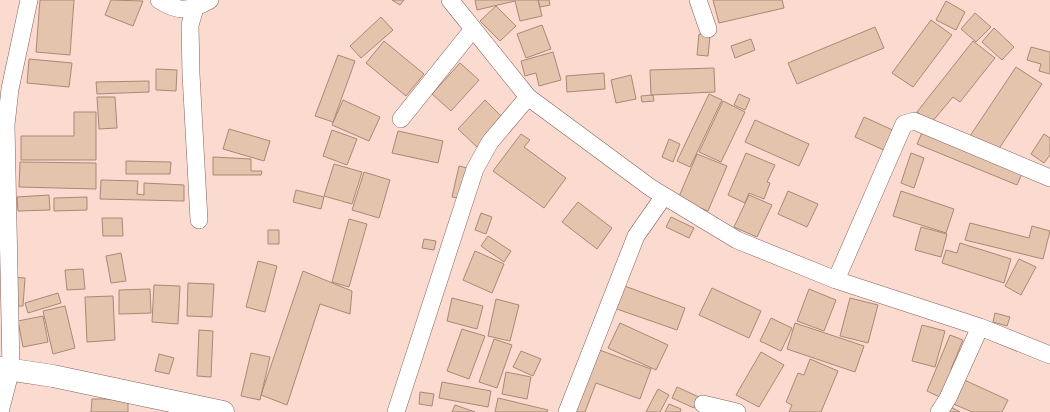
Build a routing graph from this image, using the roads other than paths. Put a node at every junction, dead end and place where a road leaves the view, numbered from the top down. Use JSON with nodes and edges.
{"nodes":[{"id":1,"x":29,"y":0,"type":"edge"},
{"id":2,"x":210,"y":0,"type":"edge"},
{"id":3,"x":450,"y":0,"type":"edge"},
{"id":4,"x":698,"y":0,"type":"edge"},
{"id":5,"x":165,"y":4,"type":"edge"},
{"id":6,"x":195,"y":8,"type":"junction"},
{"id":7,"x":190,"y":25,"type":"junction"},
{"id":8,"x":473,"y":29,"type":"junction"},
{"id":9,"x":708,"y":29,"type":"dead end"},
{"id":10,"x":528,"y":97,"type":"junction"},
{"id":11,"x":401,"y":119,"type":"dead end"},
{"id":12,"x":1050,"y":178,"type":"edge"},
{"id":13,"x":664,"y":196,"type":"junction"},
{"id":14,"x":199,"y":220,"type":"dead end"},
{"id":15,"x":836,"y":280,"type":"junction"},
{"id":16,"x":980,"y":326,"type":"junction"},
{"id":17,"x":1050,"y":355,"type":"edge"},
{"id":18,"x":6,"y":369,"type":"edge"},
{"id":19,"x":703,"y":404,"type":"dead end"},
{"id":20,"x":196,"y":409,"type":"edge"},
{"id":21,"x":0,"y":412,"type":"edge"},
{"id":22,"x":223,"y":412,"type":"edge"},
{"id":23,"x":396,"y":412,"type":"edge"},
{"id":24,"x":567,"y":412,"type":"edge"},
{"id":25,"x":737,"y":412,"type":"edge"},
{"id":26,"x":939,"y":412,"type":"edge"}],
"edges":[{"from":1,"to":18,"type":"street"},
{"from":2,"to":6,"type":"street"},
{"from":3,"to":8,"type":"street"},
{"from":4,"to":9,"type":"street"},
{"from":5,"to":6,"type":"street"},
{"from":5,"to":7,"type":"street"},
{"from":6,"to":7,"type":"street"},
{"from":7,"to":14,"type":"street"},
{"from":8,"to":10,"type":"street"},
{"from":8,"to":11,"type":"street"},
{"from":10,"to":13,"type":"street"},
{"from":10,"to":23,"type":"street"},
{"from":12,"to":15,"type":"street"},
{"from":13,"to":15,"type":"street"},
{"from":13,"to":24,"type":"street"},
{"from":15,"to":16,"type":"street"},
{"from":16,"to":17,"type":"street"},
{"from":16,"to":26,"type":"street"},
{"from":18,"to":20,"type":"street"},
{"from":18,"to":21,"type":"street"},
{"from":19,"to":25,"type":"street"},
{"from":20,"to":22,"type":"street"}]}
